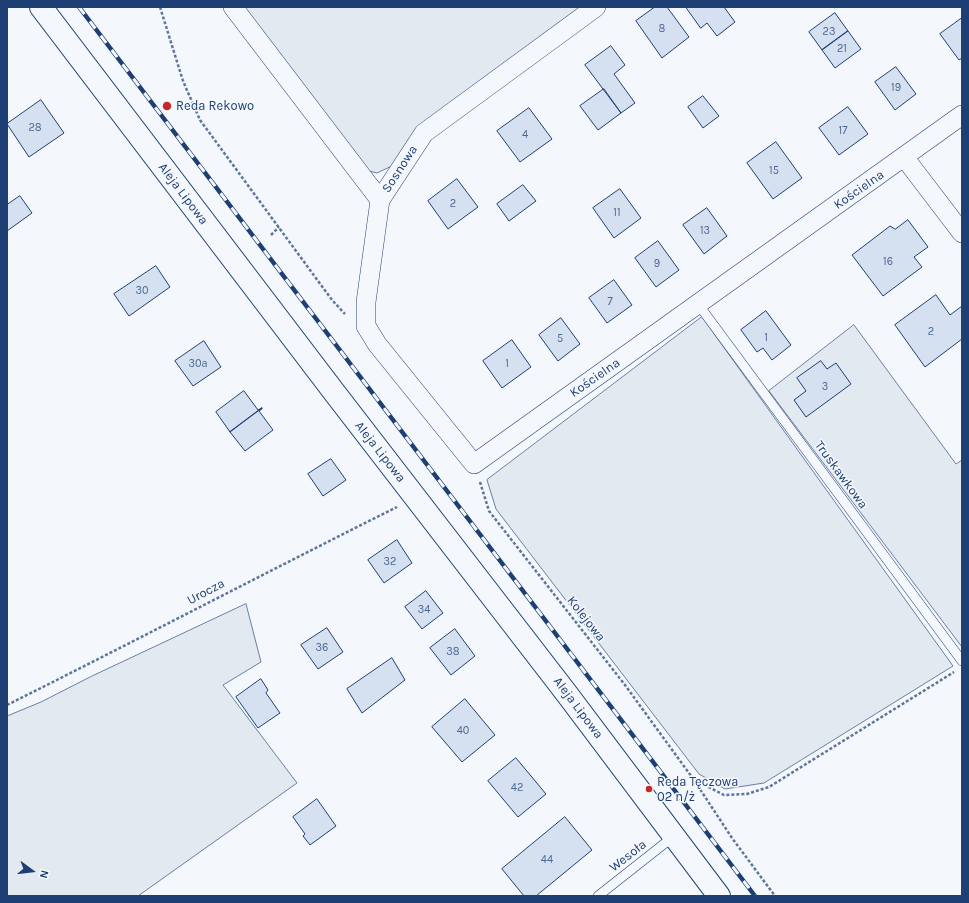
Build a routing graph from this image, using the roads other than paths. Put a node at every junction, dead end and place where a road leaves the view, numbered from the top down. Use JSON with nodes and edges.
{"nodes":[{"id":1,"x":41,"y":7,"type":"edge"},
{"id":2,"x":233,"y":7,"type":"edge"},
{"id":3,"x":596,"y":7,"type":"edge"},
{"id":4,"x":962,"y":115,"type":"edge"},
{"id":5,"x":904,"y":157,"type":"junction"},
{"id":6,"x":380,"y":200,"type":"junction"},
{"id":7,"x":962,"y":233,"type":"edge"},
{"id":8,"x":698,"y":304,"type":"junction"},
{"id":9,"x":962,"y":661,"type":"edge"},
{"id":10,"x":674,"y":836,"type":"junction"},
{"id":11,"x":598,"y":896,"type":"edge"},
{"id":12,"x":719,"y":896,"type":"edge"}],
"edges":[{"from":1,"to":10,"type":"street","name":"Aleja Lipowa"},
{"from":2,"to":6,"type":"street","name":"Sosnowa"},
{"from":3,"to":6,"type":"street","name":"Sosnowa"},
{"from":4,"to":5,"type":"street","name":"Kościelna"},
{"from":5,"to":7,"type":"street"},
{"from":5,"to":8,"type":"street","name":"Kościelna"},
{"from":6,"to":8,"type":"street","name":"Kościelna"},
{"from":8,"to":9,"type":"lane","name":"Truskawkowa"},
{"from":10,"to":11,"type":"lane","name":"Wesoła"},
{"from":10,"to":12,"type":"street","name":"Aleja Lipowa"}]}
